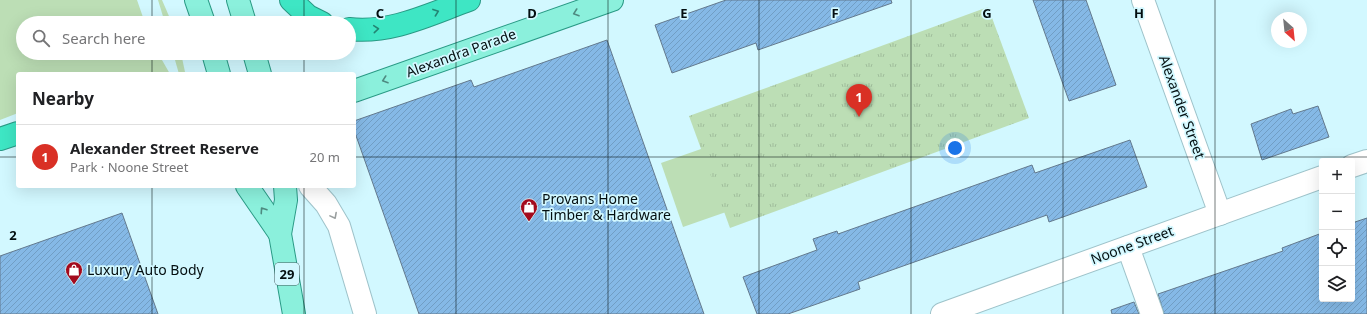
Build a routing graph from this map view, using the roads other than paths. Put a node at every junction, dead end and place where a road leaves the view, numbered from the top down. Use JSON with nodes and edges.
{"nodes":[{"id":1,"x":196,"y":0,"type":"edge"},
{"id":2,"x":238,"y":0,"type":"edge"},
{"id":3,"x":291,"y":0,"type":"edge"},
{"id":4,"x":468,"y":0,"type":"edge"},
{"id":5,"x":612,"y":0,"type":"edge"},
{"id":6,"x":1143,"y":0,"type":"edge"},
{"id":7,"x":202,"y":16,"type":"edge"},
{"id":8,"x":243,"y":16,"type":"edge"},
{"id":9,"x":308,"y":16,"type":"edge"},
{"id":10,"x":356,"y":29,"type":"edge"},
{"id":11,"x":215,"y":60,"type":"edge"},
{"id":12,"x":256,"y":60,"type":"edge"},
{"id":13,"x":218,"y":72,"type":"edge"},
{"id":14,"x":259,"y":72,"type":"edge"},
{"id":15,"x":356,"y":90,"type":"edge"},
{"id":16,"x":16,"y":134,"type":"edge"},
{"id":17,"x":0,"y":139,"type":"edge"},
{"id":18,"x":1367,"y":161,"type":"edge"},
{"id":19,"x":1355,"y":165,"type":"edge"},
{"id":20,"x":1319,"y":178,"type":"edge"},
{"id":21,"x":248,"y":188,"type":"edge"},
{"id":22,"x":285,"y":188,"type":"edge"},
{"id":23,"x":312,"y":188,"type":"edge"},
{"id":24,"x":1220,"y":214,"type":"junction"},
{"id":25,"x":280,"y":234,"type":"junction"},
{"id":26,"x":1128,"y":247,"type":"junction"},
{"id":27,"x":294,"y":314,"type":"edge"},
{"id":28,"x":365,"y":314,"type":"edge"},
{"id":29,"x":942,"y":314,"type":"edge"},
{"id":30,"x":1152,"y":314,"type":"edge"}],
"edges":[{"from":1,"to":7,"type":"main road"},
{"from":2,"to":8,"type":"main road"},
{"from":3,"to":9,"type":"highway"},
{"from":10,"to":4,"type":"highway","one_way":true},
{"from":5,"to":15,"type":"main road","name":"Alexandra Parade","one_way":true},
{"from":6,"to":24,"type":"street","name":"Alexander Street"},
{"from":11,"to":13,"type":"main road"},
{"from":12,"to":14,"type":"main road"},
{"from":16,"to":17,"type":"highway"},
{"from":18,"to":19,"type":"street"},
{"from":20,"to":24,"type":"street","name":"Noone Street"},
{"from":25,"to":21,"type":"main road","number":"29","one_way":true},
{"from":22,"to":25,"type":"main road","number":"29"},
{"from":23,"to":28,"type":"street","one_way":true},
{"from":24,"to":26,"type":"street","name":"Noone Street"},
{"from":25,"to":27,"type":"main road","number":"29"},
{"from":26,"to":29,"type":"street","name":"Noone Street"},
{"from":26,"to":30,"type":"street"}]}
